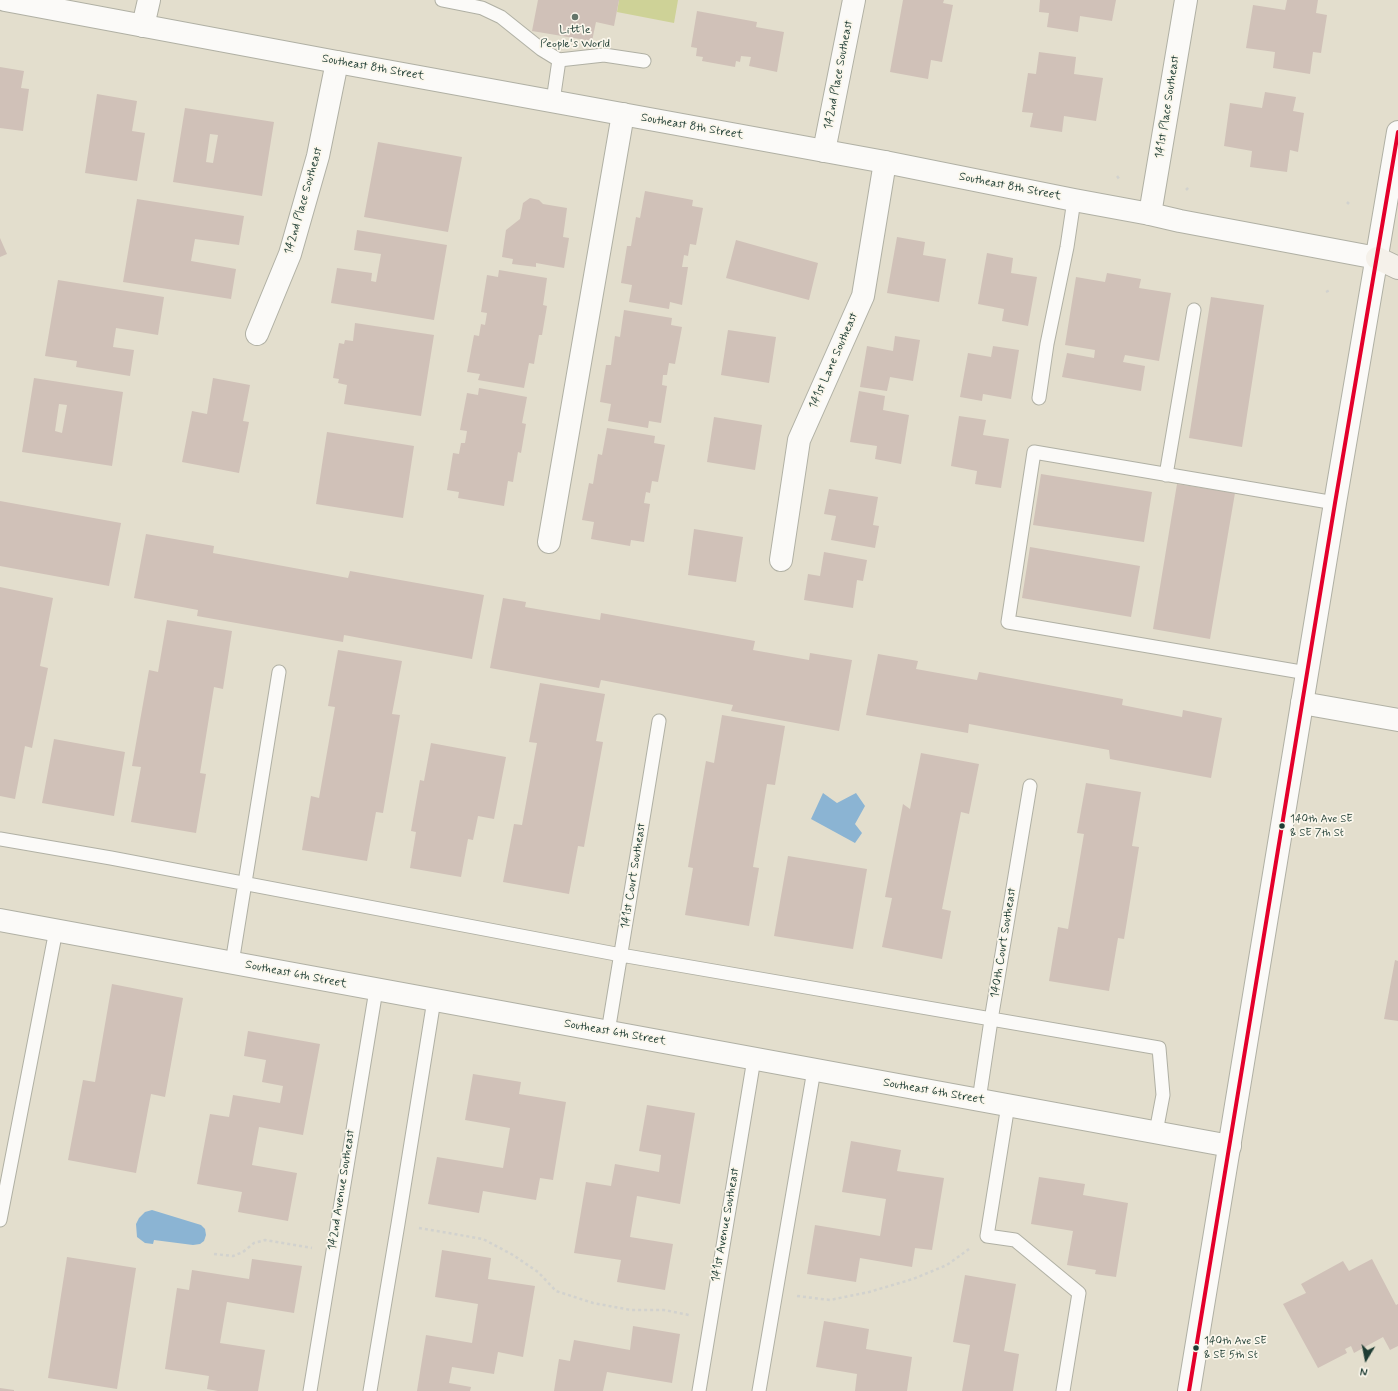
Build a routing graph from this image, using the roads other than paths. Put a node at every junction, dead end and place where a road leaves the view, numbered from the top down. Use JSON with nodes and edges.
{"nodes":[{"id":1,"x":5,"y":0,"type":"edge"},
{"id":2,"x":149,"y":0,"type":"edge"},
{"id":3,"x":442,"y":0,"type":"edge"},
{"id":4,"x":854,"y":0,"type":"edge"},
{"id":5,"x":1186,"y":0,"type":"edge"},
{"id":6,"x":143,"y":26,"type":"junction"},
{"id":7,"x":559,"y":60,"type":"junction"},
{"id":8,"x":644,"y":60,"type":"dead end"},
{"id":9,"x":337,"y":62,"type":"junction"},
{"id":10,"x":553,"y":101,"type":"junction"},
{"id":11,"x":623,"y":114,"type":"junction"},
{"id":12,"x":1398,"y":132,"type":"edge"},
{"id":13,"x":824,"y":150,"type":"junction"},
{"id":14,"x":885,"y":162,"type":"junction"},
{"id":15,"x":1074,"y":200,"type":"junction"},
{"id":16,"x":1150,"y":214,"type":"junction"},
{"id":17,"x":1388,"y":259,"type":"edge"},
{"id":18,"x":1398,"y":268,"type":"edge"},
{"id":19,"x":1194,"y":310,"type":"dead end"},
{"id":20,"x":257,"y":334,"type":"dead end"},
{"id":21,"x":1039,"y":398,"type":"dead end"},
{"id":22,"x":1166,"y":475,"type":"junction"},
{"id":23,"x":1334,"y":503,"type":"junction"},
{"id":24,"x":549,"y":542,"type":"dead end"},
{"id":25,"x":781,"y":560,"type":"dead end"},
{"id":26,"x":279,"y":672,"type":"dead end"},
{"id":27,"x":1307,"y":673,"type":"junction"},
{"id":28,"x":1302,"y":703,"type":"junction"},
{"id":29,"x":1398,"y":720,"type":"edge"},
{"id":30,"x":659,"y":721,"type":"dead end"},
{"id":31,"x":1030,"y":786,"type":"dead end"},
{"id":32,"x":0,"y":839,"type":"edge"},
{"id":33,"x":244,"y":883,"type":"junction"},
{"id":34,"x":0,"y":920,"type":"edge"},
{"id":35,"x":56,"y":930,"type":"junction"},
{"id":36,"x":621,"y":955,"type":"junction"},
{"id":37,"x":232,"y":963,"type":"junction"},
{"id":38,"x":376,"y":990,"type":"junction"},
{"id":39,"x":434,"y":1000,"type":"junction"},
{"id":40,"x":991,"y":1020,"type":"junction"},
{"id":41,"x":608,"y":1032,"type":"junction"},
{"id":42,"x":754,"y":1059,"type":"junction"},
{"id":43,"x":814,"y":1070,"type":"junction"},
{"id":44,"x":980,"y":1100,"type":"junction"},
{"id":45,"x":1008,"y":1105,"type":"junction"},
{"id":46,"x":1156,"y":1132,"type":"junction"},
{"id":47,"x":1230,"y":1146,"type":"junction"},
{"id":48,"x":2,"y":1199,"type":"edge"},
{"id":49,"x":0,"y":1220,"type":"edge"},
{"id":50,"x":310,"y":1391,"type":"edge"},
{"id":51,"x":370,"y":1391,"type":"edge"},
{"id":52,"x":699,"y":1391,"type":"edge"},
{"id":53,"x":760,"y":1391,"type":"edge"},
{"id":54,"x":1063,"y":1391,"type":"edge"},
{"id":55,"x":1189,"y":1391,"type":"edge"}],
"edges":[{"from":1,"to":6,"type":"street","name":"Southeast 8th Street"},
{"from":2,"to":6,"type":"street"},
{"from":3,"to":7,"type":"lane"},
{"from":4,"to":13,"type":"street","name":"142nd Place Southeast"},
{"from":5,"to":16,"type":"street","name":"141st Place Southeast"},
{"from":6,"to":9,"type":"street","name":"Southeast 8th Street"},
{"from":7,"to":8,"type":"lane"},
{"from":7,"to":10,"type":"lane"},
{"from":9,"to":10,"type":"street","name":"Southeast 8th Street"},
{"from":9,"to":20,"type":"street","name":"142nd Place Southeast"},
{"from":10,"to":11,"type":"street","name":"Southeast 8th Street"},
{"from":11,"to":13,"type":"street","name":"Southeast 8th Street"},
{"from":11,"to":24,"type":"street"},
{"from":12,"to":17,"type":"street"},
{"from":13,"to":14,"type":"street","name":"Southeast 8th Street"},
{"from":14,"to":15,"type":"street","name":"Southeast 8th Street"},
{"from":14,"to":25,"type":"street","name":"141st Lane Southeast"},
{"from":15,"to":16,"type":"street","name":"Southeast 8th Street"},
{"from":15,"to":21,"type":"lane"},
{"from":16,"to":17,"type":"street","name":"Southeast 8th Street"},
{"from":17,"to":18,"type":"main road"},
{"from":17,"to":23,"type":"street"},
{"from":19,"to":22,"type":"lane"},
{"from":22,"to":23,"type":"lane"},
{"from":22,"to":27,"type":"lane"},
{"from":23,"to":27,"type":"street"},
{"from":26,"to":33,"type":"lane"},
{"from":27,"to":28,"type":"street"},
{"from":28,"to":29,"type":"street"},
{"from":28,"to":47,"type":"street"},
{"from":30,"to":36,"type":"lane","name":"141st Court Southeast"},
{"from":31,"to":40,"type":"lane","name":"140th Court Southeast"},
{"from":32,"to":33,"type":"lane"},
{"from":33,"to":36,"type":"lane"},
{"from":33,"to":37,"type":"lane"},
{"from":34,"to":35,"type":"street","name":"Southeast 6th Street"},
{"from":35,"to":37,"type":"street","name":"Southeast 6th Street"},
{"from":35,"to":48,"type":"lane"},
{"from":36,"to":40,"type":"lane"},
{"from":36,"to":41,"type":"lane","name":"141st Court Southeast"},
{"from":37,"to":38,"type":"street","name":"Southeast 6th Street"},
{"from":38,"to":39,"type":"street","name":"Southeast 6th Street"},
{"from":38,"to":50,"type":"lane","name":"142nd Avenue Southeast"},
{"from":39,"to":41,"type":"street","name":"Southeast 6th Street"},
{"from":39,"to":51,"type":"lane"},
{"from":40,"to":44,"type":"lane","name":"140th Court Southeast"},
{"from":40,"to":46,"type":"lane"},
{"from":41,"to":42,"type":"street","name":"Southeast 6th Street"},
{"from":42,"to":43,"type":"street","name":"Southeast 6th Street"},
{"from":42,"to":52,"type":"lane","name":"141st Avenue Southeast"},
{"from":43,"to":44,"type":"street","name":"Southeast 6th Street"},
{"from":43,"to":53,"type":"lane"},
{"from":44,"to":45,"type":"street","name":"Southeast 6th Street"},
{"from":45,"to":46,"type":"street","name":"Southeast 6th Street"},
{"from":45,"to":54,"type":"lane"},
{"from":46,"to":47,"type":"street","name":"Southeast 6th Street"},
{"from":47,"to":55,"type":"street"},
{"from":48,"to":49,"type":"lane"}]}
